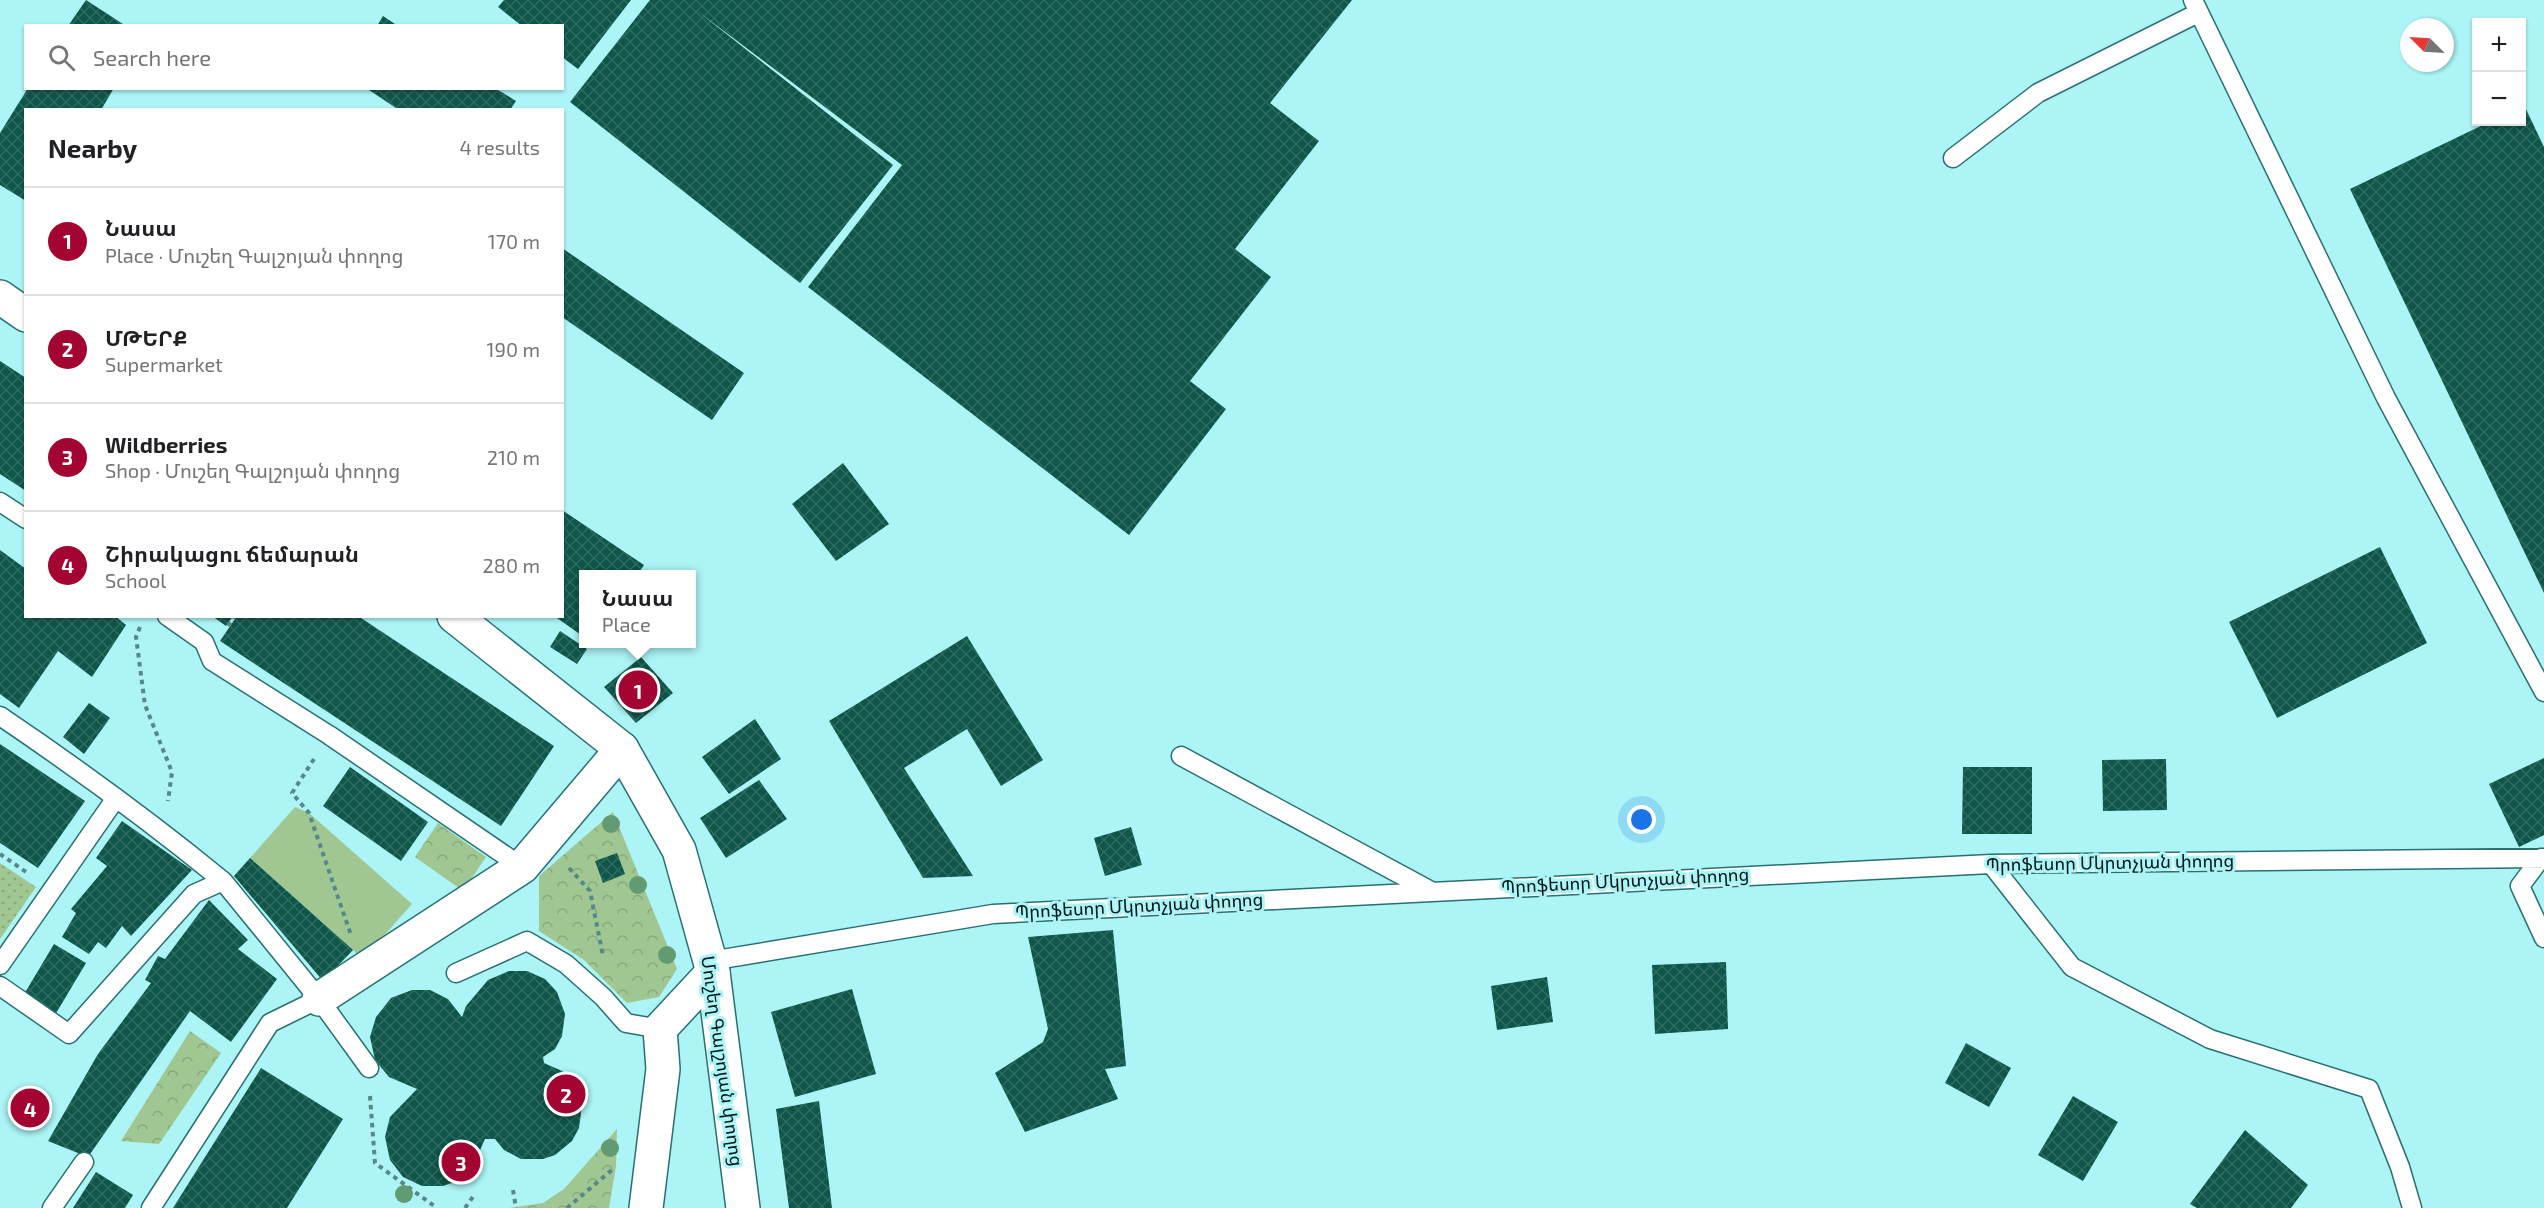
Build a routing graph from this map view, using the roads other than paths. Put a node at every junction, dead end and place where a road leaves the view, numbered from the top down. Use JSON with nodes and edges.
{"nodes":[{"id":1,"x":2196,"y":6,"type":"edge"},
{"id":2,"x":1953,"y":158,"type":"dead end"},
{"id":3,"x":0,"y":297,"type":"edge"},
{"id":4,"x":24,"y":314,"type":"edge"},
{"id":5,"x":0,"y":502,"type":"edge"},
{"id":6,"x":24,"y":518,"type":"edge"},
{"id":7,"x":170,"y":618,"type":"edge"},
{"id":8,"x":457,"y":618,"type":"edge"},
{"id":9,"x":2544,"y":692,"type":"edge"},
{"id":10,"x":0,"y":716,"type":"edge"},
{"id":11,"x":622,"y":749,"type":"junction"},
{"id":12,"x":1181,"y":756,"type":"dead end"},
{"id":13,"x":117,"y":798,"type":"junction"},
{"id":14,"x":532,"y":855,"type":"junction"},
{"id":15,"x":2542,"y":858,"type":"edge"},
{"id":16,"x":1991,"y":864,"type":"junction"},
{"id":17,"x":223,"y":881,"type":"junction"},
{"id":18,"x":1430,"y":891,"type":"junction"},
{"id":19,"x":2544,"y":938,"type":"edge"},
{"id":20,"x":0,"y":965,"type":"edge"},
{"id":21,"x":711,"y":966,"type":"junction"},
{"id":22,"x":456,"y":973,"type":"dead end"},
{"id":23,"x":0,"y":986,"type":"edge"},
{"id":24,"x":319,"y":999,"type":"junction"},
{"id":25,"x":660,"y":1029,"type":"junction"},
{"id":26,"x":369,"y":1068,"type":"road end"},
{"id":27,"x":84,"y":1162,"type":"dead end"},
{"id":28,"x":52,"y":1208,"type":"edge"},
{"id":29,"x":150,"y":1208,"type":"edge"},
{"id":30,"x":646,"y":1208,"type":"edge"},
{"id":31,"x":743,"y":1208,"type":"edge"},
{"id":32,"x":2412,"y":1208,"type":"edge"}],
"edges":[{"from":1,"to":2,"type":"lane"},
{"from":1,"to":9,"type":"lane"},
{"from":3,"to":4,"type":"street"},
{"from":5,"to":6,"type":"lane"},
{"from":7,"to":14,"type":"lane"},
{"from":8,"to":11,"type":"street","name":"Մուշեղ Գալշոյան փողոց"},
{"from":10,"to":13,"type":"lane"},
{"from":11,"to":14,"type":"street"},
{"from":11,"to":21,"type":"street","name":"Մուշեղ Գալշոյան փողոց"},
{"from":12,"to":18,"type":"lane"},
{"from":13,"to":17,"type":"lane"},
{"from":13,"to":20,"type":"lane"},
{"from":14,"to":24,"type":"street"},
{"from":15,"to":16,"type":"lane","name":"Պրոֆեսոր Մկրտչյան փողոց"},
{"from":15,"to":19,"type":"lane"},
{"from":16,"to":18,"type":"lane","name":"Պրոֆեսոր Մկրտչյան փողոց"},
{"from":16,"to":32,"type":"lane"},
{"from":17,"to":23,"type":"lane"},
{"from":17,"to":24,"type":"lane"},
{"from":18,"to":21,"type":"lane","name":"Պրոֆեսոր Մկրտչյան փողոց"},
{"from":21,"to":25,"type":"street"},
{"from":21,"to":31,"type":"street","name":"Մուշեղ Գալշոյան փողոց"},
{"from":22,"to":25,"type":"lane"},
{"from":24,"to":26,"type":"lane"},
{"from":24,"to":29,"type":"lane"},
{"from":25,"to":30,"type":"street"},
{"from":27,"to":28,"type":"lane"}]}
